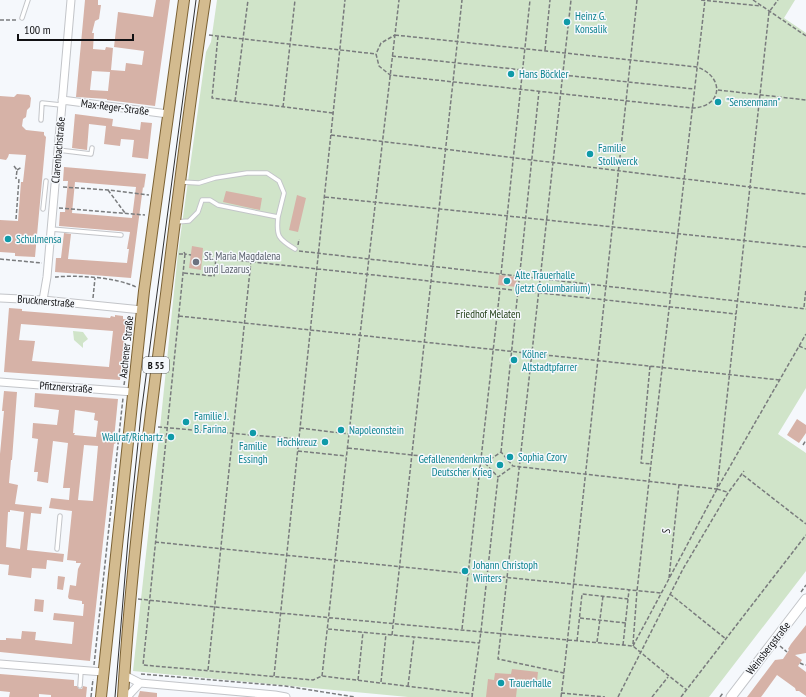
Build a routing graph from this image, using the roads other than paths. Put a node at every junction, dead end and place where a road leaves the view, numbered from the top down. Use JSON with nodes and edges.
{"nodes":[{"id":1,"x":28,"y":0,"type":"edge"},
{"id":2,"x":71,"y":0,"type":"edge"},
{"id":3,"x":184,"y":0,"type":"edge"},
{"id":4,"x":205,"y":0,"type":"edge"},
{"id":5,"x":22,"y":18,"type":"road end"},
{"id":6,"x":62,"y":103,"type":"junction"},
{"id":7,"x":168,"y":114,"type":"junction"},
{"id":8,"x":41,"y":120,"type":"dead end"},
{"id":9,"x":92,"y":148,"type":"dead end"},
{"id":10,"x":58,"y":150,"type":"junction"},
{"id":11,"x":46,"y":181,"type":"dead end"},
{"id":12,"x":180,"y":181,"type":"junction"},
{"id":13,"x":43,"y":209,"type":"dead end"},
{"id":14,"x":278,"y":217,"type":"junction"},
{"id":15,"x":175,"y":222,"type":"junction"},
{"id":16,"x":51,"y":229,"type":"junction"},
{"id":17,"x":121,"y":235,"type":"dead end"},
{"id":18,"x":295,"y":249,"type":"road end"},
{"id":19,"x":0,"y":298,"type":"edge"},
{"id":20,"x":43,"y":300,"type":"junction"},
{"id":21,"x":142,"y":310,"type":"junction"},
{"id":22,"x":0,"y":382,"type":"edge"},
{"id":23,"x":133,"y":392,"type":"junction"},
{"id":24,"x":60,"y":516,"type":"dead end"},
{"id":25,"x":57,"y":549,"type":"dead end"},
{"id":26,"x":806,"y":599,"type":"edge"},
{"id":27,"x":0,"y":664,"type":"edge"},
{"id":28,"x":81,"y":670,"type":"junction"},
{"id":29,"x":103,"y":672,"type":"junction"},
{"id":30,"x":124,"y":675,"type":"junction"},
{"id":31,"x":140,"y":683,"type":"junction"},
{"id":32,"x":80,"y":686,"type":"dead end"},
{"id":33,"x":100,"y":697,"type":"edge"},
{"id":34,"x":123,"y":697,"type":"edge"},
{"id":35,"x":127,"y":697,"type":"edge"},
{"id":36,"x":286,"y":697,"type":"edge"},
{"id":37,"x":731,"y":697,"type":"edge"}],
"edges":[{"from":1,"to":5,"type":"lane"},
{"from":2,"to":6,"type":"street","name":"Clarenbachstraße"},
{"from":3,"to":7,"type":"main road","name":"Aachener Straße","number":"B 55"},
{"from":4,"to":12,"type":"main road","number":"B 55"},
{"from":6,"to":7,"type":"street","name":"Max-Reger-Straße"},
{"from":6,"to":8,"type":"lane"},
{"from":6,"to":10,"type":"street","name":"Clarenbachstraße"},
{"from":7,"to":21,"type":"main road","name":"Aachener Straße","number":"B 55"},
{"from":9,"to":10,"type":"lane"},
{"from":10,"to":16,"type":"street","name":"Clarenbachstraße"},
{"from":11,"to":13,"type":"lane"},
{"from":12,"to":14,"type":"lane"},
{"from":12,"to":15,"type":"main road","number":"B 55"},
{"from":14,"to":15,"type":"lane"},
{"from":14,"to":18,"type":"lane"},
{"from":15,"to":30,"type":"main road","number":"B 55"},
{"from":16,"to":17,"type":"lane"},
{"from":16,"to":20,"type":"street","name":"Clarenbachstraße"},
{"from":19,"to":20,"type":"street","name":"Brucknerstraße"},
{"from":20,"to":21,"type":"street","name":"Brucknerstraße"},
{"from":21,"to":23,"type":"main road","name":"Aachener Straße","number":"B 55"},
{"from":22,"to":23,"type":"street","name":"Pfitznerstraße"},
{"from":23,"to":29,"type":"main road","name":"Aachener Straße","number":"B 55"},
{"from":24,"to":25,"type":"lane"},
{"from":26,"to":37,"type":"street","name":"Weinsbergstraße"},
{"from":27,"to":28,"type":"street"},
{"from":28,"to":29,"type":"street"},
{"from":28,"to":32,"type":"lane"},
{"from":29,"to":33,"type":"main road","name":"Aachener Straße","number":"B 55"},
{"from":30,"to":31,"type":"street"},
{"from":30,"to":34,"type":"main road","number":"B 55"},
{"from":31,"to":35,"type":"street"},
{"from":31,"to":36,"type":"street"}]}
